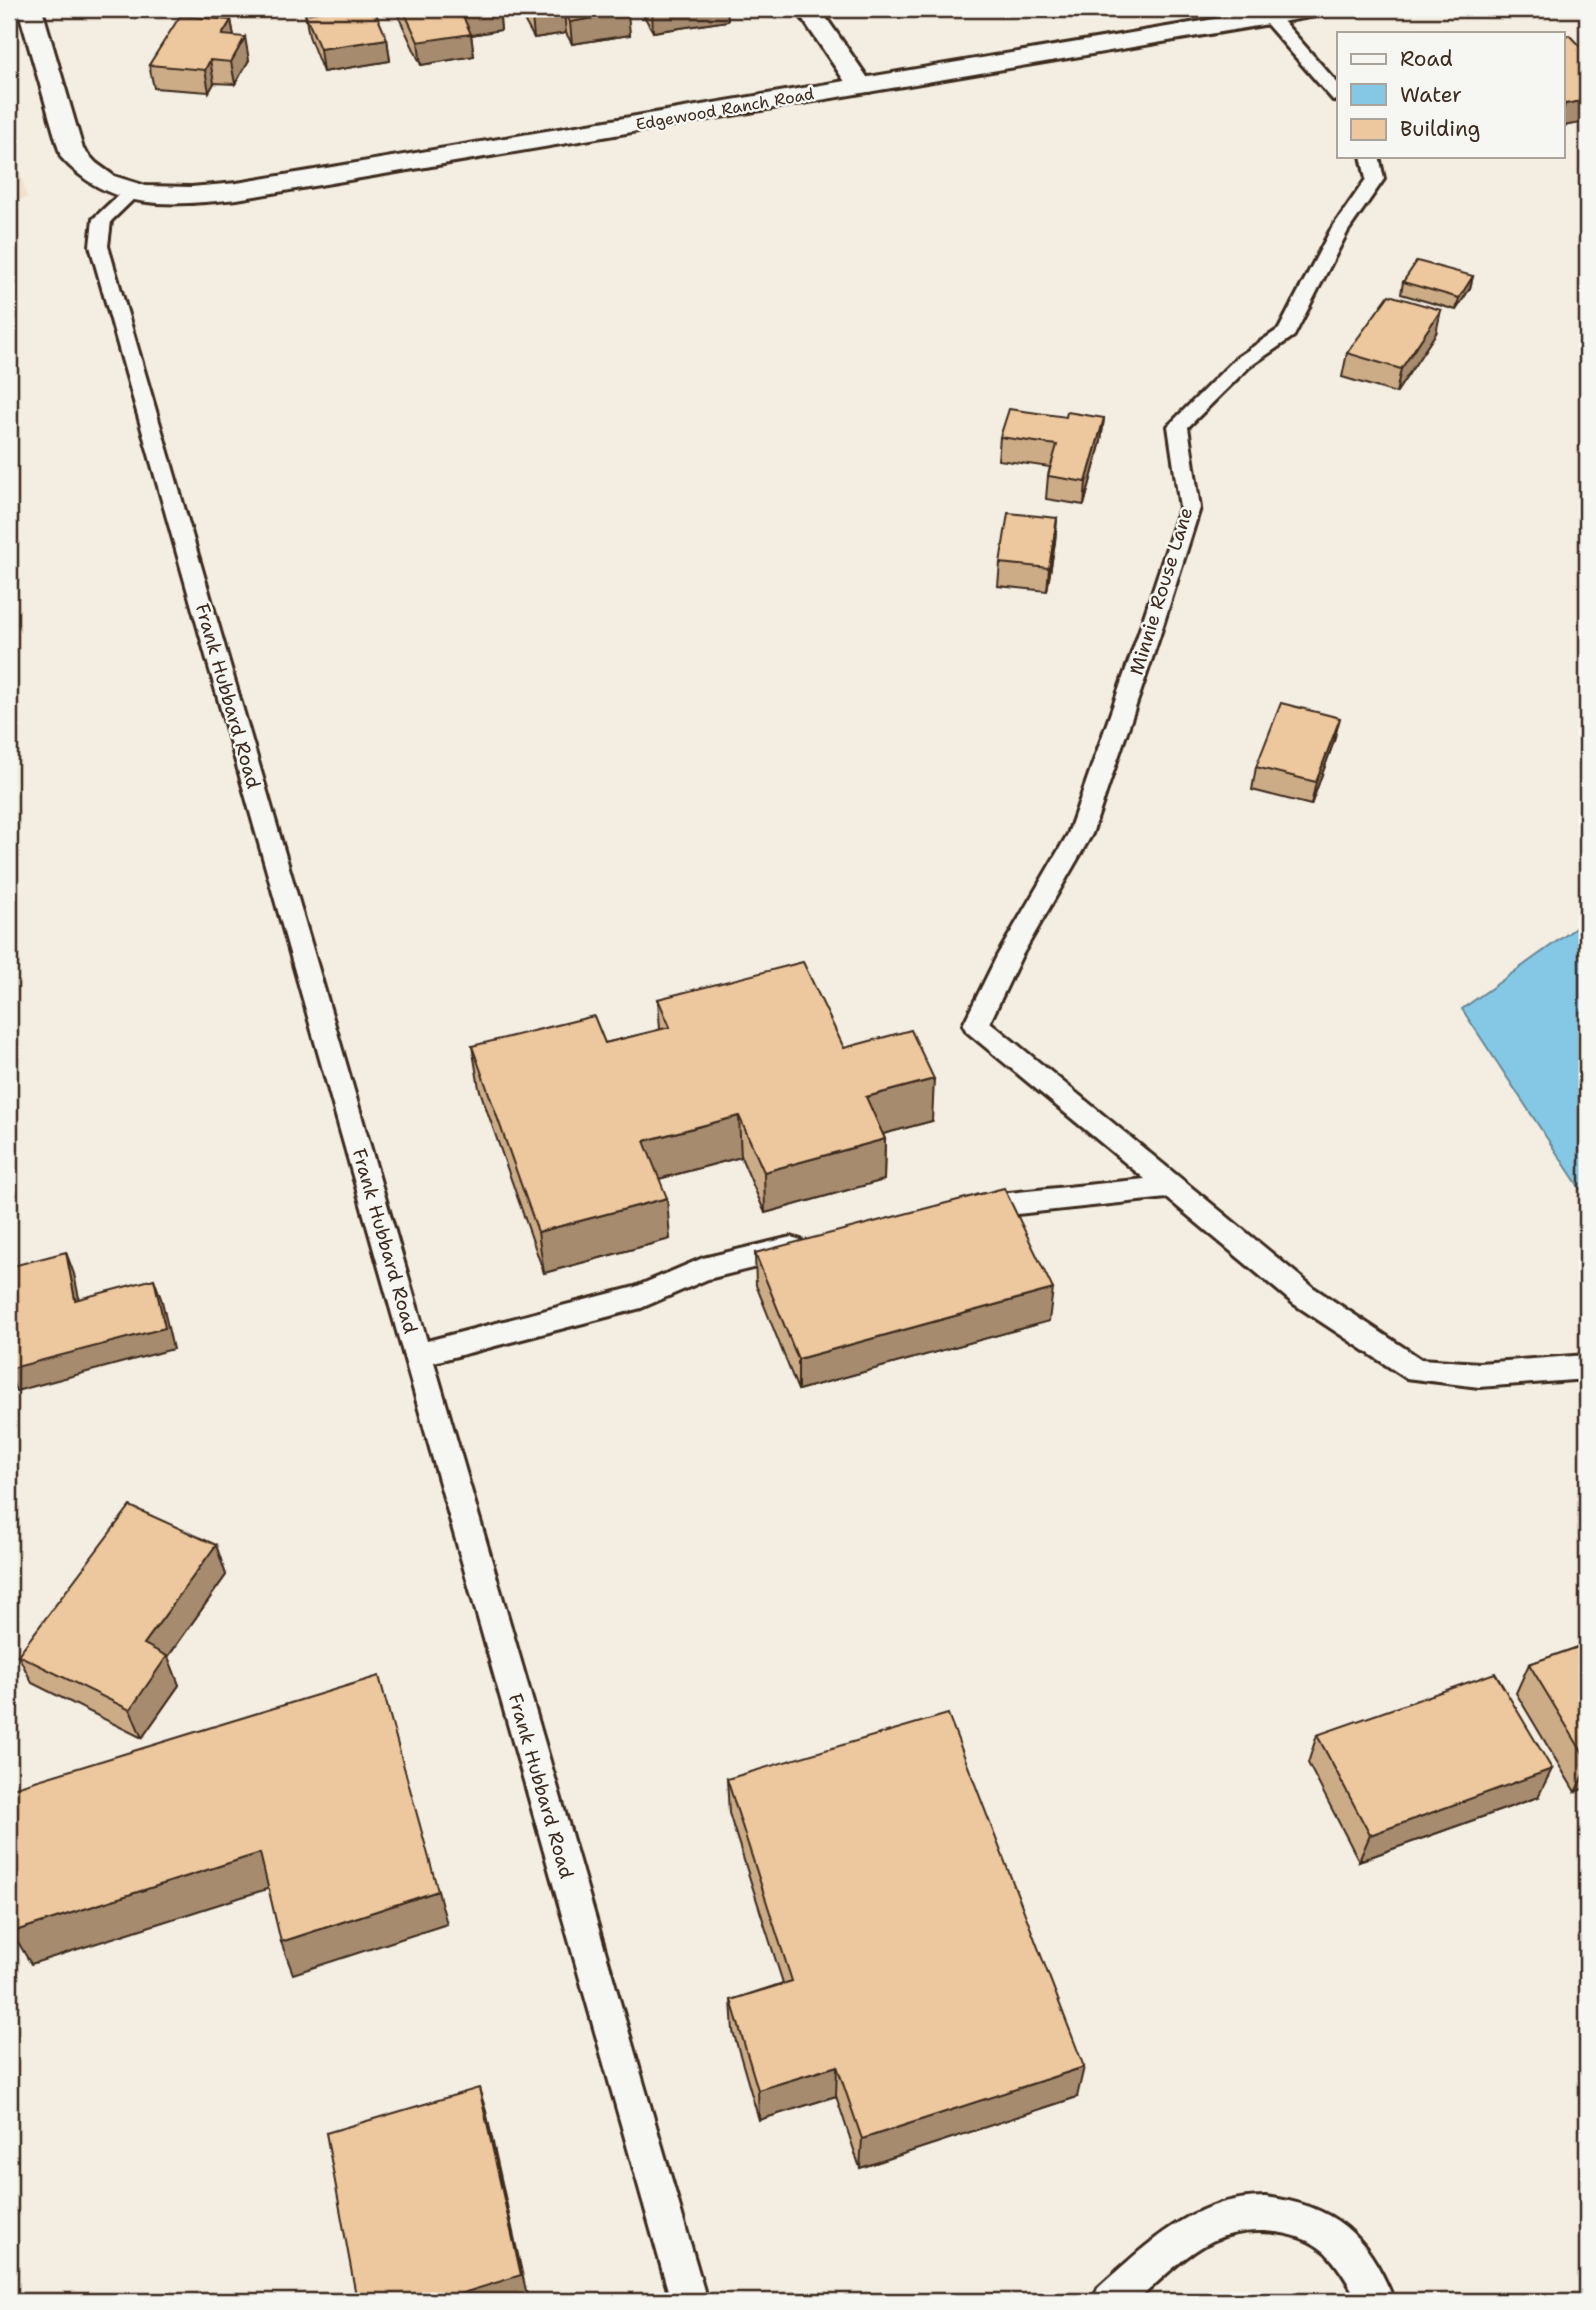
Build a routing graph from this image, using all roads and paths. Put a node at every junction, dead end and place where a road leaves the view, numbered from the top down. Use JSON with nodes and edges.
{"nodes":[{"id":1,"x":30,"y":9,"type":"edge"},
{"id":2,"x":808,"y":9,"type":"edge"},
{"id":3,"x":1316,"y":9,"type":"edge"},
{"id":4,"x":1269,"y":17,"type":"junction"},
{"id":5,"x":861,"y":87,"type":"junction"},
{"id":6,"x":1337,"y":94,"type":"edge"},
{"id":7,"x":1370,"y":158,"type":"edge"},
{"id":8,"x":132,"y":192,"type":"junction"},
{"id":9,"x":1172,"y":1187,"type":"junction"},
{"id":10,"x":960,"y":1209,"type":"edge"},
{"id":11,"x":811,"y":1243,"type":"edge"},
{"id":12,"x":418,"y":1355,"type":"junction"},
{"id":13,"x":1587,"y":1367,"type":"edge"},
{"id":14,"x":689,"y":2301,"type":"edge"},
{"id":15,"x":1111,"y":2301,"type":"edge"},
{"id":16,"x":1376,"y":2301,"type":"edge"}],
"edges":[{"from":1,"to":8,"type":"street","name":"Edgewood Ranch Road"},
{"from":2,"to":5,"type":"street"},
{"from":3,"to":4,"type":"street","name":"Edgewood Ranch Road"},
{"from":4,"to":5,"type":"street","name":"Edgewood Ranch Road"},
{"from":4,"to":6,"type":"lane"},
{"from":5,"to":8,"type":"street","name":"Edgewood Ranch Road"},
{"from":7,"to":9,"type":"lane","name":"Minnie Rouse Lane"},
{"from":8,"to":12,"type":"lane","name":"Frank Hubbard Road"},
{"from":9,"to":10,"type":"lane"},
{"from":9,"to":13,"type":"lane"},
{"from":11,"to":12,"type":"lane"},
{"from":12,"to":14,"type":"lane","name":"Frank Hubbard Road"},
{"from":15,"to":16,"type":"lane"}]}
